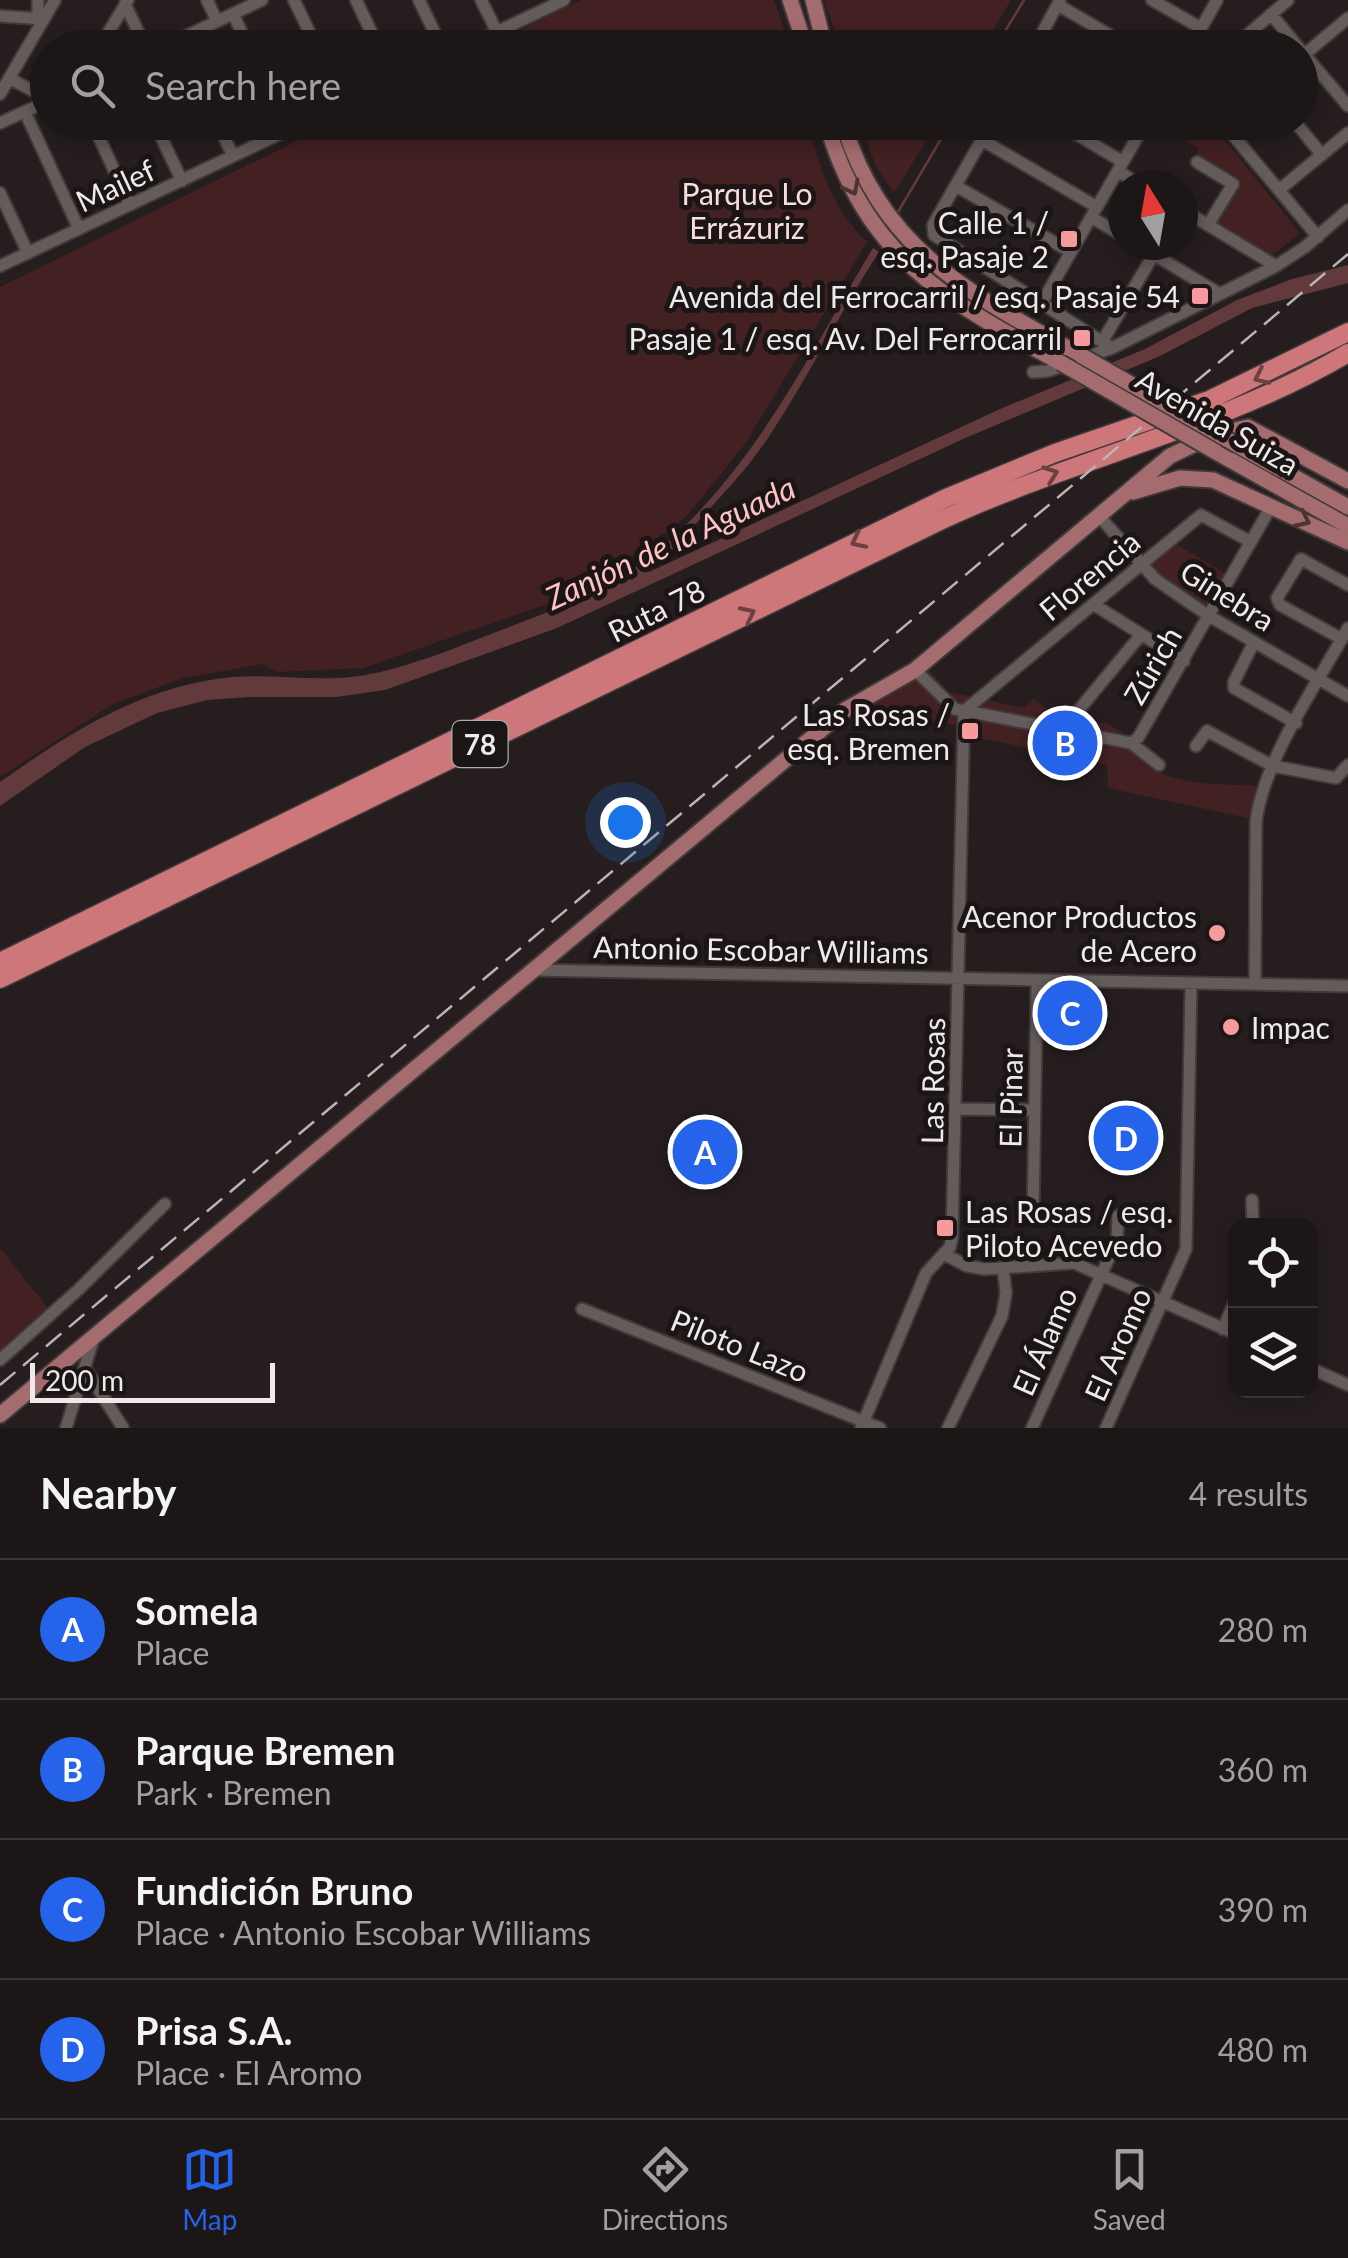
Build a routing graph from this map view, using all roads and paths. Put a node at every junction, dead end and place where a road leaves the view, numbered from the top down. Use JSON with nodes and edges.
{"nodes":[{"id":1,"x":38,"y":0,"type":"edge"},
{"id":2,"x":55,"y":0,"type":"edge"},
{"id":3,"x":208,"y":0,"type":"edge"},
{"id":4,"x":262,"y":0,"type":"edge"},
{"id":5,"x":294,"y":0,"type":"edge"},
{"id":6,"x":356,"y":0,"type":"edge"},
{"id":7,"x":419,"y":0,"type":"edge"},
{"id":8,"x":481,"y":0,"type":"edge"},
{"id":9,"x":564,"y":0,"type":"edge"},
{"id":10,"x":790,"y":0,"type":"edge"},
{"id":11,"x":814,"y":0,"type":"edge"},
{"id":12,"x":1152,"y":0,"type":"edge"},
{"id":13,"x":1217,"y":0,"type":"edge"},
{"id":14,"x":1288,"y":0,"type":"edge"},
{"id":15,"x":127,"y":1,"type":"edge"},
{"id":16,"x":1059,"y":2,"type":"edge"},
{"id":17,"x":547,"y":4,"type":"edge"},
{"id":18,"x":233,"y":14,"type":"junction"},
{"id":19,"x":1271,"y":14,"type":"junction"},
{"id":20,"x":0,"y":16,"type":"edge"},
{"id":21,"x":41,"y":17,"type":"junction"},
{"id":22,"x":217,"y":21,"type":"junction"},
{"id":23,"x":1346,"y":22,"type":"edge"},
{"id":24,"x":1201,"y":28,"type":"joint"},
{"id":25,"x":34,"y":30,"type":"edge"},
{"id":26,"x":110,"y":30,"type":"edge"},
{"id":27,"x":139,"y":30,"type":"edge"},
{"id":28,"x":203,"y":30,"type":"edge"},
{"id":29,"x":241,"y":30,"type":"edge"},
{"id":30,"x":308,"y":30,"type":"edge"},
{"id":31,"x":370,"y":30,"type":"edge"},
{"id":32,"x":433,"y":30,"type":"edge"},
{"id":33,"x":495,"y":30,"type":"edge"},
{"id":34,"x":500,"y":30,"type":"edge"},
{"id":35,"x":800,"y":30,"type":"edge"},
{"id":36,"x":821,"y":30,"type":"edge"},
{"id":37,"x":1044,"y":30,"type":"edge"},
{"id":38,"x":1103,"y":30,"type":"edge"},
{"id":39,"x":1252,"y":30,"type":"edge"},
{"id":40,"x":1284,"y":30,"type":"edge"},
{"id":41,"x":30,"y":38,"type":"edge"},
{"id":42,"x":1318,"y":39,"type":"edge"},
{"id":43,"x":1318,"y":70,"type":"edge"},
{"id":44,"x":9,"y":78,"type":"junction"},
{"id":45,"x":30,"y":90,"type":"edge"},
{"id":46,"x":0,"y":94,"type":"edge"},
{"id":47,"x":1348,"y":106,"type":"edge"},
{"id":48,"x":30,"y":109,"type":"edge"},
{"id":49,"x":25,"y":112,"type":"junction"},
{"id":50,"x":0,"y":123,"type":"edge"},
{"id":51,"x":30,"y":123,"type":"edge"},
{"id":52,"x":1348,"y":134,"type":"edge"},
{"id":53,"x":38,"y":140,"type":"edge"},
{"id":54,"x":100,"y":140,"type":"edge"},
{"id":55,"x":163,"y":140,"type":"edge"},
{"id":56,"x":225,"y":140,"type":"edge"},
{"id":57,"x":261,"y":140,"type":"edge"},
{"id":58,"x":832,"y":140,"type":"edge"},
{"id":59,"x":851,"y":140,"type":"edge"},
{"id":60,"x":982,"y":140,"type":"joint"},
{"id":61,"x":1082,"y":140,"type":"edge"},
{"id":62,"x":1136,"y":140,"type":"edge"},
{"id":63,"x":1237,"y":140,"type":"edge"},
{"id":64,"x":1310,"y":140,"type":"edge"},
{"id":65,"x":1322,"y":155,"type":"junction"},
{"id":66,"x":233,"y":156,"type":"junction"},
{"id":67,"x":1196,"y":162,"type":"dead end"},
{"id":68,"x":1120,"y":167,"type":"junction"},
{"id":69,"x":1123,"y":170,"type":"edge"},
{"id":70,"x":182,"y":180,"type":"junction"},
{"id":71,"x":956,"y":186,"type":"junction"},
{"id":72,"x":1279,"y":190,"type":"junction"},
{"id":73,"x":1,"y":198,"type":"edge"},
{"id":74,"x":130,"y":205,"type":"junction"},
{"id":75,"x":1348,"y":210,"type":"edge"},
{"id":76,"x":1094,"y":212,"type":"junction"},
{"id":77,"x":1198,"y":219,"type":"edge"},
{"id":78,"x":1108,"y":224,"type":"edge"},
{"id":79,"x":1208,"y":225,"type":"junction"},
{"id":80,"x":79,"y":229,"type":"junction"},
{"id":81,"x":1318,"y":236,"type":"junction"},
{"id":82,"x":1071,"y":252,"type":"junction"},
{"id":83,"x":28,"y":253,"type":"junction"},
{"id":84,"x":1151,"y":260,"type":"edge"},
{"id":85,"x":1164,"y":260,"type":"edge"},
{"id":86,"x":0,"y":266,"type":"edge"},
{"id":87,"x":1276,"y":266,"type":"junction"},
{"id":88,"x":1220,"y":294,"type":"junction"},
{"id":89,"x":1041,"y":304,"type":"junction"},
{"id":90,"x":1348,"y":332,"type":"edge"},
{"id":91,"x":1107,"y":345,"type":"junction"},
{"id":92,"x":1348,"y":353,"type":"edge"},
{"id":93,"x":1032,"y":372,"type":"dead end"},
{"id":94,"x":1187,"y":446,"type":"junction"},
{"id":95,"x":1192,"y":478,"type":"junction"},
{"id":96,"x":1348,"y":481,"type":"edge"},
{"id":97,"x":1120,"y":498,"type":"junction"},
{"id":98,"x":1272,"y":505,"type":"junction"},
{"id":99,"x":1348,"y":507,"type":"edge"},
{"id":100,"x":1099,"y":516,"type":"junction"},
{"id":101,"x":1348,"y":526,"type":"edge"},
{"id":102,"x":1252,"y":542,"type":"junction"},
{"id":103,"x":1348,"y":542,"type":"edge"},
{"id":104,"x":1140,"y":566,"type":"junction"},
{"id":105,"x":1348,"y":585,"type":"edge"},
{"id":106,"x":1092,"y":604,"type":"junction"},
{"id":107,"x":1209,"y":616,"type":"junction"},
{"id":108,"x":1345,"y":633,"type":"edge"},
{"id":109,"x":1140,"y":636,"type":"junction"},
{"id":110,"x":1254,"y":642,"type":"junction"},
{"id":111,"x":1184,"y":661,"type":"junction"},
{"id":112,"x":915,"y":670,"type":"junction"},
{"id":113,"x":1320,"y":680,"type":"junction"},
{"id":114,"x":1348,"y":696,"type":"edge"},
{"id":115,"x":964,"y":711,"type":"junction"},
{"id":116,"x":1296,"y":723,"type":"junction"},
{"id":117,"x":1063,"y":729,"type":"junction"},
{"id":118,"x":1131,"y":742,"type":"junction"},
{"id":119,"x":1196,"y":746,"type":"dead end"},
{"id":120,"x":1160,"y":764,"type":"dead end"},
{"id":121,"x":1348,"y":765,"type":"edge"},
{"id":122,"x":1273,"y":766,"type":"junction"},
{"id":123,"x":0,"y":962,"type":"edge"},
{"id":124,"x":533,"y":970,"type":"junction"},
{"id":125,"x":959,"y":978,"type":"junction"},
{"id":126,"x":0,"y":980,"type":"edge"},
{"id":127,"x":1037,"y":980,"type":"junction"},
{"id":128,"x":1191,"y":983,"type":"junction"},
{"id":129,"x":1254,"y":984,"type":"junction"},
{"id":130,"x":1348,"y":986,"type":"edge"},
{"id":131,"x":956,"y":1109,"type":"junction"},
{"id":132,"x":1035,"y":1110,"type":"junction"},
{"id":133,"x":1252,"y":1200,"type":"dead end"},
{"id":134,"x":165,"y":1204,"type":"dead end"},
{"id":135,"x":1118,"y":1216,"type":"dead end"},
{"id":136,"x":1033,"y":1218,"type":"dead end"},
{"id":137,"x":1253,"y":1218,"type":"edge"},
{"id":138,"x":944,"y":1254,"type":"junction"},
{"id":139,"x":1003,"y":1268,"type":"junction"},
{"id":140,"x":1102,"y":1275,"type":"junction"},
{"id":141,"x":1164,"y":1302,"type":"junction"},
{"id":142,"x":582,"y":1308,"type":"dead end"},
{"id":143,"x":1228,"y":1332,"type":"edge"},
{"id":144,"x":94,"y":1337,"type":"junction"},
{"id":145,"x":0,"y":1360,"type":"edge"},
{"id":146,"x":85,"y":1368,"type":"junction"},
{"id":147,"x":1318,"y":1372,"type":"edge"},
{"id":148,"x":1348,"y":1385,"type":"edge"},
{"id":149,"x":0,"y":1415,"type":"edge"},
{"id":150,"x":863,"y":1425,"type":"edge"},
{"id":151,"x":66,"y":1428,"type":"edge"},
{"id":152,"x":123,"y":1428,"type":"edge"},
{"id":153,"x":880,"y":1428,"type":"edge"},
{"id":154,"x":948,"y":1428,"type":"edge"},
{"id":155,"x":1032,"y":1428,"type":"edge"},
{"id":156,"x":1106,"y":1428,"type":"edge"}],
"edges":[{"from":1,"to":21,"type":"street"},
{"from":2,"to":21,"type":"street"},
{"from":3,"to":22,"type":"street"},
{"from":4,"to":18,"type":"street"},
{"from":5,"to":30,"type":"street"},
{"from":6,"to":31,"type":"street"},
{"from":7,"to":32,"type":"street"},
{"from":8,"to":33,"type":"street"},
{"from":9,"to":17,"type":"street"},
{"from":10,"to":35,"type":"main road"},
{"from":11,"to":36,"type":"main road"},
{"from":12,"to":24,"type":"street"},
{"from":13,"to":24,"type":"street"},
{"from":14,"to":19,"type":"street"},
{"from":15,"to":26,"type":"street"},
{"from":15,"to":27,"type":"street"},
{"from":16,"to":37,"type":"street"},
{"from":16,"to":38,"type":"street"},
{"from":17,"to":34,"type":"street"},
{"from":18,"to":22,"type":"street"},
{"from":18,"to":29,"type":"street"},
{"from":19,"to":39,"type":"street"},
{"from":19,"to":40,"type":"street"},
{"from":20,"to":21,"type":"street"},
{"from":21,"to":25,"type":"street"},
{"from":22,"to":28,"type":"street"},
{"from":23,"to":42,"type":"street"},
{"from":41,"to":44,"type":"street"},
{"from":43,"to":47,"type":"street"},
{"from":44,"to":45,"type":"street"},
{"from":44,"to":46,"type":"street"},
{"from":48,"to":49,"type":"street"},
{"from":49,"to":50,"type":"street"},
{"from":49,"to":51,"type":"street"},
{"from":52,"to":65,"type":"street"},
{"from":53,"to":80,"type":"street"},
{"from":54,"to":74,"type":"street"},
{"from":55,"to":70,"type":"street"},
{"from":56,"to":66,"type":"street"},
{"from":57,"to":66,"type":"street","name":"Mailef"},
{"from":58,"to":101,"type":"main road","name":"Avenida Suiza","one_way":true,"bridge":true},
{"from":59,"to":99,"type":"main road","name":"Avenida Suiza","bridge":true},
{"from":60,"to":71,"type":"street"},
{"from":60,"to":76,"type":"street"},
{"from":61,"to":68,"type":"street"},
{"from":62,"to":68,"type":"street"},
{"from":63,"to":72,"type":"street"},
{"from":64,"to":65,"type":"street"},
{"from":65,"to":72,"type":"street"},
{"from":66,"to":70,"type":"street","name":"Mailef"},
{"from":67,"to":79,"type":"street"},
{"from":68,"to":69,"type":"street"},
{"from":68,"to":76,"type":"street"},
{"from":70,"to":74,"type":"street","name":"Mailef"},
{"from":71,"to":82,"type":"street"},
{"from":71,"to":89,"type":"street"},
{"from":72,"to":81,"type":"street"},
{"from":73,"to":83,"type":"street"},
{"from":74,"to":80,"type":"street","name":"Mailef"},
{"from":75,"to":81,"type":"street"},
{"from":76,"to":78,"type":"street"},
{"from":76,"to":82,"type":"street"},
{"from":77,"to":79,"type":"street"},
{"from":79,"to":87,"type":"street"},
{"from":80,"to":83,"type":"street","name":"Mailef"},
{"from":81,"to":87,"type":"street"},
{"from":82,"to":89,"type":"street"},
{"from":83,"to":86,"type":"street","name":"Mailef"},
{"from":84,"to":91,"type":"street"},
{"from":85,"to":88,"type":"street"},
{"from":87,"to":88,"type":"street"},
{"from":88,"to":91,"type":"street"},
{"from":89,"to":91,"type":"street"},
{"from":90,"to":123,"type":"highway","name":"Ruta 78","number":"78","one_way":true},
{"from":91,"to":93,"type":"street"},
{"from":126,"to":92,"type":"highway","name":"Ruta 78","number":"78","one_way":true},
{"from":94,"to":95,"type":"main road"},
{"from":94,"to":96,"type":"main road"},
{"from":94,"to":97,"type":"main road"},
{"from":95,"to":97,"type":"main road","name":"Avenida Suiza"},
{"from":95,"to":98,"type":"main road","name":"Avenida Suiza"},
{"from":97,"to":100,"type":"main road"},
{"from":98,"to":102,"type":"street","name":"Zúrich"},
{"from":98,"to":103,"type":"main road","name":"Avenida Suiza","one_way":true},
{"from":100,"to":104,"type":"street","name":"Ginebra"},
{"from":100,"to":112,"type":"main road"},
{"from":102,"to":104,"type":"street","name":"Florencia"},
{"from":102,"to":107,"type":"street","name":"Zúrich"},
{"from":104,"to":106,"type":"street","name":"Florencia"},
{"from":104,"to":107,"type":"street","name":"Ginebra"},
{"from":105,"to":108,"type":"street"},
{"from":106,"to":109,"type":"street"},
{"from":106,"to":115,"type":"street","name":"Florencia"},
{"from":107,"to":110,"type":"street","name":"Ginebra"},
{"from":107,"to":111,"type":"street","name":"Zúrich"},
{"from":108,"to":113,"type":"street"},
{"from":109,"to":111,"type":"street"},
{"from":109,"to":117,"type":"street"},
{"from":110,"to":113,"type":"street","name":"Ginebra"},
{"from":110,"to":116,"type":"street"},
{"from":111,"to":118,"type":"street","name":"Zúrich"},
{"from":112,"to":115,"type":"street"},
{"from":112,"to":124,"type":"main road"},
{"from":113,"to":114,"type":"street","name":"Ginebra"},
{"from":113,"to":116,"type":"street"},
{"from":115,"to":117,"type":"street"},
{"from":115,"to":125,"type":"street","name":"Las Rosas"},
{"from":116,"to":122,"type":"street"},
{"from":117,"to":118,"type":"street"},
{"from":118,"to":120,"type":"street"},
{"from":119,"to":122,"type":"street"},
{"from":121,"to":122,"type":"street"},
{"from":122,"to":129,"type":"street"},
{"from":124,"to":125,"type":"street","name":"Antonio Escobar Williams"},
{"from":124,"to":144,"type":"main road"},
{"from":125,"to":127,"type":"street","name":"Antonio Escobar Williams"},
{"from":125,"to":131,"type":"street","name":"Las Rosas"},
{"from":127,"to":128,"type":"street","name":"Antonio Escobar Williams"},
{"from":127,"to":132,"type":"street","name":"El Pinar"},
{"from":128,"to":129,"type":"street","name":"Antonio Escobar Williams"},
{"from":128,"to":141,"type":"street","name":"El Aromo"},
{"from":129,"to":130,"type":"street","name":"Antonio Escobar Williams"},
{"from":131,"to":132,"type":"street"},
{"from":131,"to":138,"type":"street","name":"Las Rosas"},
{"from":132,"to":136,"type":"street","name":"El Pinar"},
{"from":133,"to":137,"type":"street"},
{"from":134,"to":145,"type":"street"},
{"from":135,"to":140,"type":"street","name":"El Álamo"},
{"from":138,"to":139,"type":"street"},
{"from":138,"to":150,"type":"street","name":"Las Rosas"},
{"from":139,"to":140,"type":"street"},
{"from":139,"to":154,"type":"street"},
{"from":140,"to":141,"type":"street"},
{"from":140,"to":155,"type":"street","name":"El Álamo"},
{"from":141,"to":143,"type":"street"},
{"from":141,"to":156,"type":"street","name":"El Aromo"},
{"from":142,"to":150,"type":"street","name":"Piloto Lazo"},
{"from":144,"to":146,"type":"street"},
{"from":144,"to":149,"type":"main road"},
{"from":146,"to":151,"type":"street"},
{"from":146,"to":152,"type":"street"},
{"from":147,"to":148,"type":"street"},
{"from":150,"to":153,"type":"street","name":"Piloto Lazo"}]}
